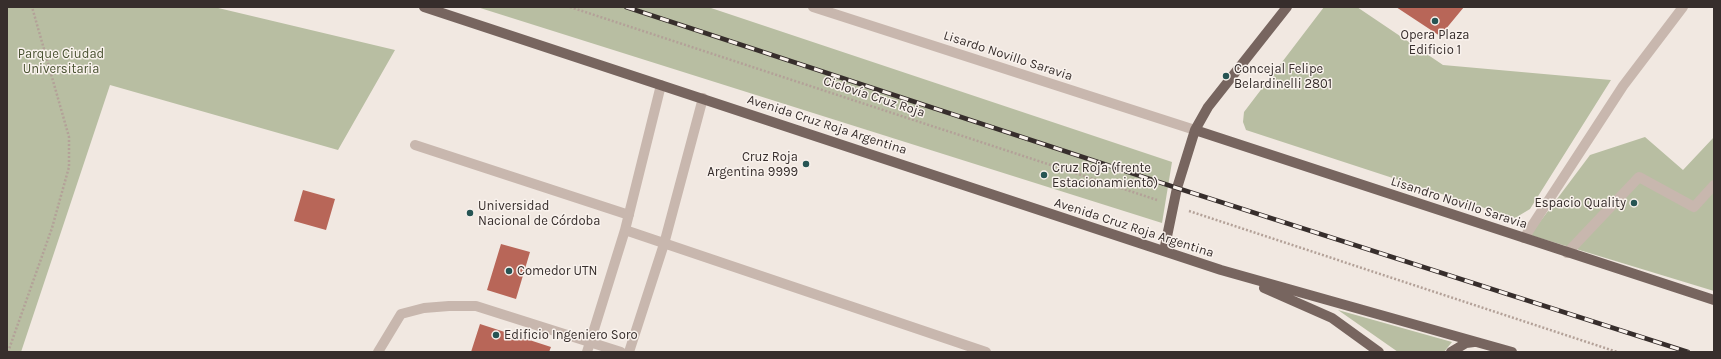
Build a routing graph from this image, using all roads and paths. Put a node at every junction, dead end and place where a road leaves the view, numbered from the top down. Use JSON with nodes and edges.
{"nodes":[{"id":1,"x":32,"y":7,"type":"edge"},
{"id":2,"x":424,"y":7,"type":"edge"},
{"id":3,"x":570,"y":7,"type":"edge"},
{"id":4,"x":813,"y":7,"type":"edge"},
{"id":5,"x":1287,"y":7,"type":"edge"},
{"id":6,"x":1683,"y":7,"type":"edge"},
{"id":7,"x":661,"y":84,"type":"junction"},
{"id":8,"x":703,"y":98,"type":"junction"},
{"id":9,"x":1195,"y":130,"type":"junction"},
{"id":10,"x":415,"y":145,"type":"dead end"},
{"id":11,"x":1714,"y":185,"type":"edge"},
{"id":12,"x":1172,"y":205,"type":"junction"},
{"id":13,"x":629,"y":215,"type":"junction"},
{"id":14,"x":625,"y":230,"type":"junction"},
{"id":15,"x":1524,"y":238,"type":"junction"},
{"id":16,"x":664,"y":244,"type":"junction"},
{"id":17,"x":1164,"y":251,"type":"junction"},
{"id":18,"x":1568,"y":252,"type":"junction"},
{"id":19,"x":1221,"y":270,"type":"junction"},
{"id":20,"x":1714,"y":300,"type":"edge"},
{"id":21,"x":590,"y":342,"type":"junction"},
{"id":22,"x":1476,"y":342,"type":"junction"},
{"id":23,"x":1502,"y":350,"type":"edge"},
{"id":24,"x":8,"y":352,"type":"edge"},
{"id":25,"x":378,"y":352,"type":"edge"},
{"id":26,"x":587,"y":352,"type":"edge"},
{"id":27,"x":621,"y":352,"type":"edge"},
{"id":28,"x":629,"y":352,"type":"edge"},
{"id":29,"x":986,"y":352,"type":"edge"},
{"id":30,"x":1379,"y":352,"type":"edge"},
{"id":31,"x":1451,"y":352,"type":"edge"},
{"id":32,"x":1512,"y":352,"type":"edge"},
{"id":33,"x":1618,"y":352,"type":"edge"}],
"edges":[{"from":1,"to":24,"type":"path"},
{"from":2,"to":7,"type":"main road","name":"Avenida Cruz Roja Argentina"},
{"from":3,"to":12,"type":"path","name":"Ciclovía Cruz Roja"},
{"from":4,"to":9,"type":"street","name":"Lisardo Novillo Saravia"},
{"from":5,"to":9,"type":"main road"},
{"from":6,"to":15,"type":"street"},
{"from":7,"to":8,"type":"main road","name":"Avenida Cruz Roja Argentina"},
{"from":7,"to":13,"type":"street"},
{"from":8,"to":16,"type":"street"},
{"from":8,"to":17,"type":"main road","name":"Avenida Cruz Roja Argentina"},
{"from":9,"to":12,"type":"main road"},
{"from":9,"to":15,"type":"main road","name":"Lisandro Novillo Saravia"},
{"from":10,"to":13,"type":"street"},
{"from":11,"to":18,"type":"street"},
{"from":12,"to":17,"type":"main road"},
{"from":12,"to":33,"type":"path","name":"Ciclovía Cruz Roja"},
{"from":13,"to":14,"type":"street"},
{"from":14,"to":16,"type":"street"},
{"from":14,"to":21,"type":"street"},
{"from":15,"to":18,"type":"main road","name":"Lisandro Novillo Saravia"},
{"from":16,"to":28,"type":"street"},
{"from":16,"to":29,"type":"street"},
{"from":17,"to":19,"type":"main road","name":"Avenida Cruz Roja Argentina"},
{"from":18,"to":20,"type":"main road","name":"Lisandro Novillo Saravia"},
{"from":19,"to":22,"type":"main road","name":"Avenida Cruz Roja Argentina"},
{"from":19,"to":30,"type":"main road","name":"Avenida Cruz Roja Argentina"},
{"from":21,"to":25,"type":"street"},
{"from":21,"to":26,"type":"street"},
{"from":21,"to":27,"type":"street"},
{"from":22,"to":23,"type":"main road","name":"Avenida Cruz Roja Argentina"},
{"from":22,"to":31,"type":"main road"},
{"from":23,"to":32,"type":"main road"}]}
